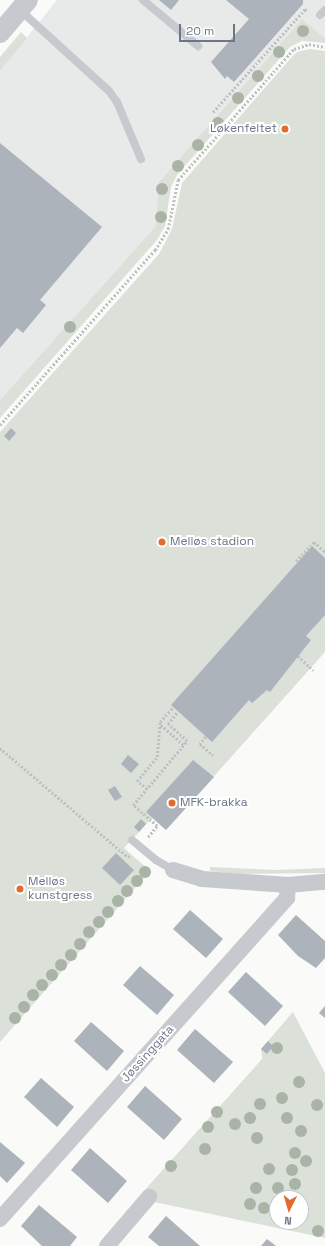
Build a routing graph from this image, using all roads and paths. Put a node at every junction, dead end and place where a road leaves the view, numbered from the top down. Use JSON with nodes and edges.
{"nodes":[{"id":1,"x":143,"y":0,"type":"edge"},
{"id":2,"x":24,"y":5,"type":"edge"},
{"id":3,"x":323,"y":12,"type":"edge"},
{"id":4,"x":0,"y":33,"type":"edge"},
{"id":5,"x":198,"y":46,"type":"dead end"},
{"id":6,"x":325,"y":47,"type":"edge"},
{"id":7,"x":213,"y":112,"type":"dead end"},
{"id":8,"x":141,"y":159,"type":"dead end"},
{"id":9,"x":0,"y":425,"type":"edge"},
{"id":10,"x":325,"y":552,"type":"edge"},
{"id":11,"x":296,"y":561,"type":"dead end"},
{"id":12,"x":298,"y":656,"type":"dead end"},
{"id":13,"x":313,"y":670,"type":"dead end"},
{"id":14,"x":173,"y":707,"type":"dead end"},
{"id":15,"x":178,"y":711,"type":"dead end"},
{"id":16,"x":161,"y":725,"type":"junction"},
{"id":17,"x":206,"y":737,"type":"dead end"},
{"id":18,"x":184,"y":745,"type":"junction"},
{"id":19,"x":0,"y":748,"type":"edge"},
{"id":20,"x":213,"y":755,"type":"dead end"},
{"id":21,"x":146,"y":789,"type":"junction"},
{"id":22,"x":132,"y":840,"type":"dead end"},
{"id":23,"x":140,"y":847,"type":"junction"},
{"id":24,"x":173,"y":870,"type":"joint"},
{"id":25,"x":325,"y":882,"type":"edge"},
{"id":26,"x":288,"y":885,"type":"junction"},
{"id":27,"x":149,"y":1197,"type":"dead end"},
{"id":28,"x":0,"y":1219,"type":"edge"},
{"id":29,"x":107,"y":1246,"type":"edge"}],
"edges":[{"from":1,"to":5,"type":"lane"},
{"from":2,"to":4,"type":"street"},
{"from":2,"to":8,"type":"lane"},
{"from":3,"to":7,"type":"path"},
{"from":6,"to":9,"type":"path"},
{"from":10,"to":11,"type":"path"},
{"from":12,"to":13,"type":"path"},
{"from":14,"to":16,"type":"path"},
{"from":15,"to":18,"type":"path"},
{"from":16,"to":18,"type":"path"},
{"from":16,"to":21,"type":"path"},
{"from":17,"to":20,"type":"path"},
{"from":18,"to":21,"type":"path"},
{"from":19,"to":23,"type":"path"},
{"from":21,"to":23,"type":"path"},
{"from":22,"to":23,"type":"lane"},
{"from":23,"to":24,"type":"lane"},
{"from":24,"to":26,"type":"street"},
{"from":25,"to":26,"type":"street"},
{"from":26,"to":28,"type":"street","name":"Jøssinggata"},
{"from":27,"to":29,"type":"street"}]}
